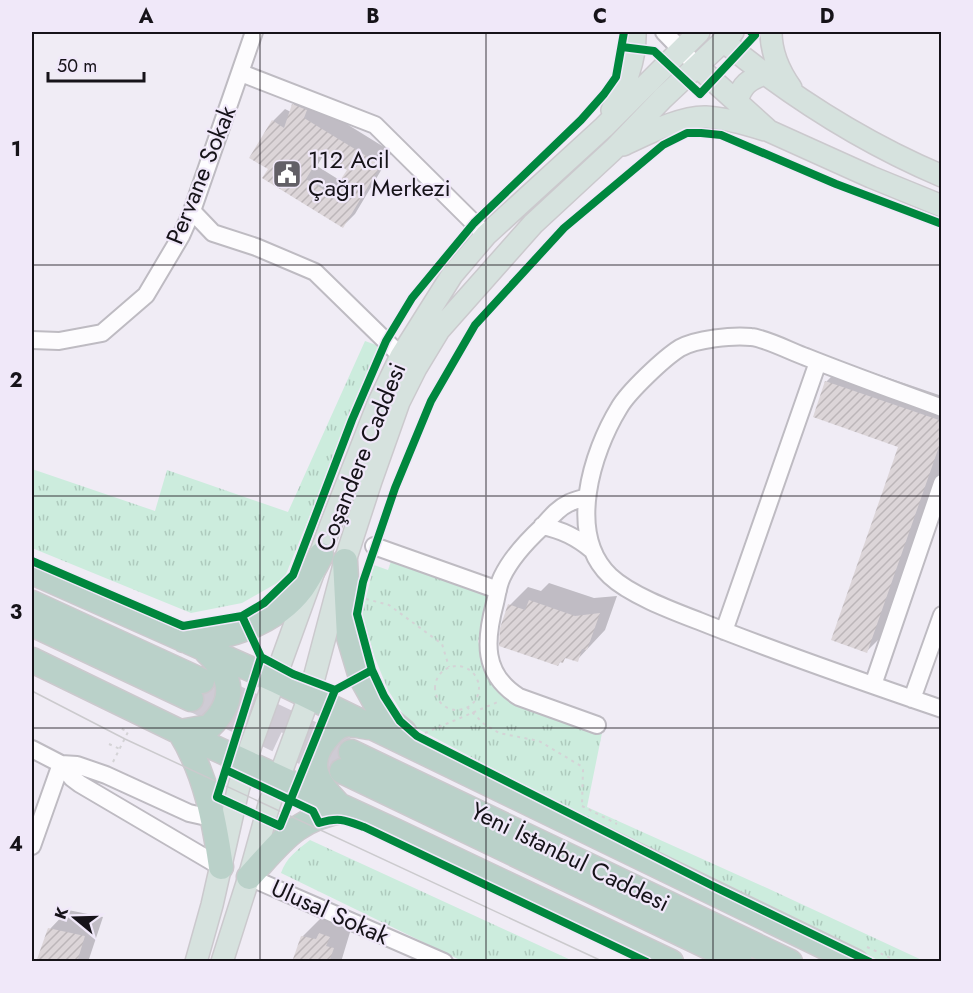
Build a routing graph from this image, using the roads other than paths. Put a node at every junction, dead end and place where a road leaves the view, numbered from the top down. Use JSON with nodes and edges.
{"nodes":[{"id":1,"x":254,"y":32,"type":"edge"},
{"id":2,"x":635,"y":32,"type":"edge"},
{"id":3,"x":664,"y":32,"type":"edge"},
{"id":4,"x":699,"y":32,"type":"edge"},
{"id":5,"x":771,"y":32,"type":"edge"},
{"id":6,"x":723,"y":35,"type":"edge"},
{"id":7,"x":682,"y":50,"type":"junction"},
{"id":8,"x":698,"y":66,"type":"junction"},
{"id":9,"x":241,"y":73,"type":"junction"},
{"id":10,"x":765,"y":74,"type":"junction"},
{"id":11,"x":798,"y":99,"type":"junction"},
{"id":12,"x":737,"y":101,"type":"junction"},
{"id":13,"x":604,"y":127,"type":"junction"},
{"id":14,"x":769,"y":131,"type":"junction"},
{"id":15,"x":614,"y":149,"type":"junction"},
{"id":16,"x":942,"y":176,"type":"edge"},
{"id":17,"x":942,"y":206,"type":"edge"},
{"id":18,"x":192,"y":211,"type":"junction"},
{"id":19,"x":486,"y":235,"type":"junction"},
{"id":20,"x":32,"y":340,"type":"edge"},
{"id":21,"x":400,"y":356,"type":"junction"},
{"id":22,"x":818,"y":362,"type":"junction"},
{"id":23,"x":942,"y":408,"type":"edge"},
{"id":24,"x":942,"y":483,"type":"edge"},
{"id":25,"x":587,"y":497,"type":"junction"},
{"id":26,"x":542,"y":526,"type":"junction"},
{"id":27,"x":374,"y":546,"type":"dead end"},
{"id":28,"x":592,"y":550,"type":"junction"},
{"id":29,"x":321,"y":555,"type":"junction"},
{"id":30,"x":345,"y":561,"type":"junction"},
{"id":31,"x":32,"y":572,"type":"edge"},
{"id":32,"x":498,"y":590,"type":"junction"},
{"id":33,"x":32,"y":603,"type":"edge"},
{"id":34,"x":942,"y":615,"type":"edge"},
{"id":35,"x":32,"y":624,"type":"edge"},
{"id":36,"x":724,"y":631,"type":"junction"},
{"id":37,"x":194,"y":645,"type":"junction"},
{"id":38,"x":32,"y":660,"type":"edge"},
{"id":39,"x":275,"y":680,"type":"junction"},
{"id":40,"x":873,"y":685,"type":"junction"},
{"id":41,"x":309,"y":697,"type":"junction"},
{"id":42,"x":912,"y":699,"type":"junction"},
{"id":43,"x":942,"y":709,"type":"edge"},
{"id":44,"x":597,"y":725,"type":"dead end"},
{"id":45,"x":373,"y":727,"type":"junction"},
{"id":46,"x":180,"y":732,"type":"junction"},
{"id":47,"x":32,"y":748,"type":"edge"},
{"id":48,"x":430,"y":748,"type":"junction"},
{"id":49,"x":245,"y":762,"type":"junction"},
{"id":50,"x":61,"y":764,"type":"junction"},
{"id":51,"x":279,"y":778,"type":"junction"},
{"id":52,"x":344,"y":808,"type":"junction"},
{"id":53,"x":222,"y":821,"type":"junction"},
{"id":54,"x":32,"y":846,"type":"edge"},
{"id":55,"x":221,"y":867,"type":"junction"},
{"id":56,"x":249,"y":877,"type":"junction"},
{"id":57,"x":196,"y":962,"type":"edge"},
{"id":58,"x":222,"y":962,"type":"edge"},
{"id":59,"x":444,"y":962,"type":"edge"},
{"id":60,"x":671,"y":962,"type":"edge"},
{"id":61,"x":740,"y":962,"type":"edge"},
{"id":62,"x":790,"y":962,"type":"edge"},
{"id":63,"x":856,"y":962,"type":"edge"}],
"edges":[{"from":1,"to":9,"type":"street","name":"Pervane Sokak"},
{"from":2,"to":13,"type":"main road"},
{"from":3,"to":7,"type":"street"},
{"from":4,"to":7,"type":"main road","name":"Coşandere Caddesi"},
{"from":5,"to":11,"type":"main road"},
{"from":6,"to":8,"type":"main road","name":"Coşandere Caddesi"},
{"from":6,"to":10,"type":"main road"},
{"from":7,"to":8,"type":"street"},
{"from":7,"to":13,"type":"main road","name":"Coşandere Caddesi"},
{"from":8,"to":12,"type":"main road"},
{"from":8,"to":15,"type":"main road","name":"Coşandere Caddesi"},
{"from":9,"to":18,"type":"street","name":"Pervane Sokak"},
{"from":9,"to":19,"type":"street"},
{"from":10,"to":11,"type":"main road"},
{"from":10,"to":12,"type":"main road"},
{"from":11,"to":16,"type":"main road"},
{"from":12,"to":14,"type":"main road"},
{"from":13,"to":19,"type":"main road","name":"Coşandere Caddesi"},
{"from":14,"to":15,"type":"main road"},
{"from":14,"to":17,"type":"main road"},
{"from":15,"to":30,"type":"main road","name":"Coşandere Caddesi"},
{"from":18,"to":20,"type":"street","name":"Pervane Sokak"},
{"from":18,"to":21,"type":"street"},
{"from":19,"to":21,"type":"main road","name":"Coşandere Caddesi"},
{"from":21,"to":29,"type":"main road","name":"Coşandere Caddesi"},
{"from":22,"to":23,"type":"street"},
{"from":22,"to":25,"type":"street"},
{"from":22,"to":36,"type":"street"},
{"from":24,"to":40,"type":"street"},
{"from":25,"to":26,"type":"street"},
{"from":25,"to":28,"type":"street"},
{"from":26,"to":28,"type":"street"},
{"from":26,"to":32,"type":"street"},
{"from":27,"to":32,"type":"street"},
{"from":28,"to":36,"type":"street"},
{"from":29,"to":37,"type":"highway"},
{"from":29,"to":39,"type":"main road","name":"Coşandere Caddesi"},
{"from":30,"to":41,"type":"main road","name":"Coşandere Caddesi"},
{"from":30,"to":48,"type":"highway"},
{"from":31,"to":37,"type":"highway"},
{"from":32,"to":44,"type":"street"},
{"from":33,"to":35,"type":"highway"},
{"from":34,"to":42,"type":"street"},
{"from":36,"to":40,"type":"street"},
{"from":37,"to":39,"type":"highway"},
{"from":37,"to":46,"type":"highway"},
{"from":38,"to":46,"type":"highway"},
{"from":39,"to":41,"type":"highway"},
{"from":39,"to":49,"type":"main road","name":"Coşandere Caddesi"},
{"from":40,"to":42,"type":"street"},
{"from":41,"to":45,"type":"highway"},
{"from":41,"to":51,"type":"main road","name":"Coşandere Caddesi"},
{"from":42,"to":43,"type":"street"},
{"from":45,"to":48,"type":"highway"},
{"from":45,"to":52,"type":"highway"},
{"from":46,"to":49,"type":"highway"},
{"from":46,"to":53,"type":"highway"},
{"from":47,"to":50,"type":"street"},
{"from":48,"to":63,"type":"highway"},
{"from":49,"to":51,"type":"highway"},
{"from":49,"to":53,"type":"main road","name":"Coşandere Caddesi"},
{"from":50,"to":53,"type":"street"},
{"from":50,"to":54,"type":"street"},
{"from":50,"to":55,"type":"street"},
{"from":51,"to":52,"type":"highway"},
{"from":51,"to":56,"type":"main road","name":"Coşandere Caddesi"},
{"from":52,"to":56,"type":"highway"},
{"from":52,"to":60,"type":"highway"},
{"from":53,"to":55,"type":"highway"},
{"from":55,"to":57,"type":"main road"},
{"from":56,"to":58,"type":"main road","name":"Coşandere Caddesi"},
{"from":56,"to":59,"type":"street","name":"Ulusal Sokak"},
{"from":61,"to":62,"type":"highway","name":"Yeni İstanbul Caddesi"}]}
